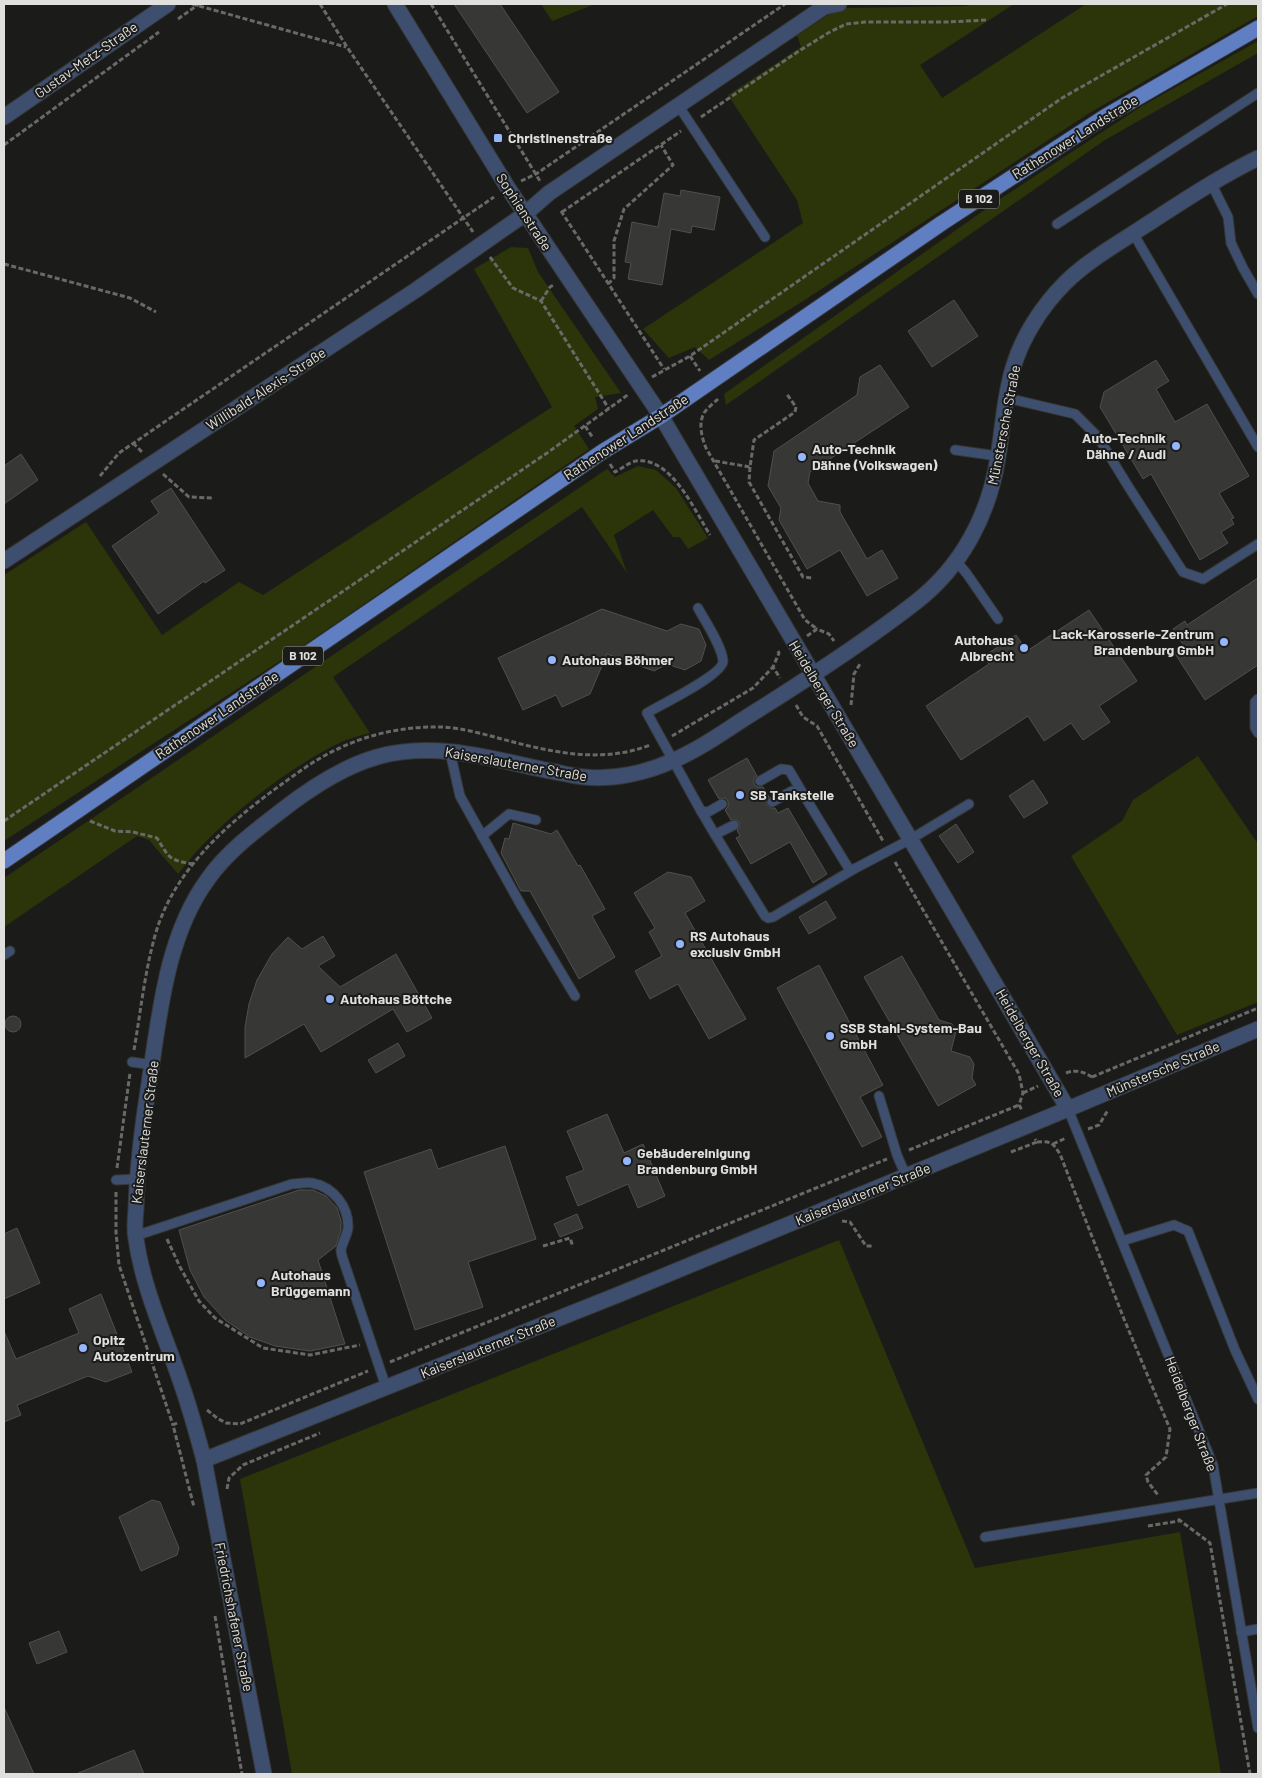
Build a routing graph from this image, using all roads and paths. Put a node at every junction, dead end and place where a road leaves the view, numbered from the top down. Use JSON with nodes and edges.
{"nodes":[{"id":1,"x":168,"y":4,"type":"edge"},
{"id":2,"x":196,"y":4,"type":"edge"},
{"id":3,"x":320,"y":4,"type":"edge"},
{"id":4,"x":395,"y":4,"type":"edge"},
{"id":5,"x":430,"y":4,"type":"edge"},
{"id":6,"x":785,"y":4,"type":"edge"},
{"id":7,"x":840,"y":4,"type":"edge"},
{"id":8,"x":1227,"y":4,"type":"edge"},
{"id":9,"x":988,"y":20,"type":"dead end"},
{"id":10,"x":172,"y":23,"type":"dead end"},
{"id":11,"x":1258,"y":28,"type":"edge"},
{"id":12,"x":164,"y":29,"type":"dead end"},
{"id":13,"x":347,"y":47,"type":"junction"},
{"id":14,"x":1258,"y":93,"type":"edge"},
{"id":15,"x":678,"y":105,"type":"junction"},
{"id":16,"x":4,"y":117,"type":"edge"},
{"id":17,"x":691,"y":124,"type":"junction"},
{"id":18,"x":4,"y":145,"type":"edge"},
{"id":19,"x":661,"y":145,"type":"junction"},
{"id":20,"x":1258,"y":158,"type":"edge"},
{"id":21,"x":536,"y":174,"type":"junction"},
{"id":22,"x":1212,"y":183,"type":"junction"},
{"id":23,"x":508,"y":188,"type":"junction"},
{"id":24,"x":525,"y":214,"type":"junction"},
{"id":25,"x":464,"y":219,"type":"junction"},
{"id":26,"x":1057,"y":224,"type":"dead end"},
{"id":27,"x":1134,"y":233,"type":"junction"},
{"id":28,"x":765,"y":237,"type":"dead end"},
{"id":29,"x":488,"y":251,"type":"junction"},
{"id":30,"x":4,"y":264,"type":"edge"},
{"id":31,"x":557,"y":283,"type":"dead end"},
{"id":32,"x":608,"y":284,"type":"junction"},
{"id":33,"x":1258,"y":294,"type":"edge"},
{"id":34,"x":541,"y":301,"type":"junction"},
{"id":35,"x":156,"y":312,"type":"dead end"},
{"id":36,"x":690,"y":356,"type":"junction"},
{"id":37,"x":664,"y":369,"type":"junction"},
{"id":38,"x":708,"y":383,"type":"junction"},
{"id":39,"x":641,"y":386,"type":"junction"},
{"id":40,"x":786,"y":392,"type":"dead end"},
{"id":41,"x":1007,"y":398,"type":"junction"},
{"id":42,"x":609,"y":409,"type":"junction"},
{"id":43,"x":661,"y":416,"type":"junction"},
{"id":44,"x":585,"y":426,"type":"junction"},
{"id":45,"x":133,"y":443,"type":"junction"},
{"id":46,"x":1258,"y":447,"type":"edge"},
{"id":47,"x":955,"y":450,"type":"dead end"},
{"id":48,"x":602,"y":452,"type":"junction"},
{"id":49,"x":998,"y":456,"type":"junction"},
{"id":50,"x":714,"y":461,"type":"junction"},
{"id":51,"x":153,"y":463,"type":"junction"},
{"id":52,"x":750,"y":467,"type":"junction"},
{"id":53,"x":94,"y":480,"type":"dead end"},
{"id":54,"x":213,"y":498,"type":"dead end"},
{"id":55,"x":710,"y":536,"type":"dead end"},
{"id":56,"x":1258,"y":544,"type":"edge"},
{"id":57,"x":4,"y":561,"type":"edge"},
{"id":58,"x":957,"y":562,"type":"junction"},
{"id":59,"x":812,"y":578,"type":"dead end"},
{"id":60,"x":698,"y":608,"type":"dead end"},
{"id":61,"x":998,"y":619,"type":"dead end"},
{"id":62,"x":817,"y":629,"type":"junction"},
{"id":63,"x":774,"y":644,"type":"dead end"},
{"id":64,"x":795,"y":644,"type":"junction"},
{"id":65,"x":779,"y":653,"type":"junction"},
{"id":66,"x":842,"y":654,"type":"junction"},
{"id":67,"x":773,"y":667,"type":"junction"},
{"id":68,"x":813,"y":674,"type":"junction"},
{"id":69,"x":787,"y":691,"type":"junction"},
{"id":70,"x":1258,"y":700,"type":"edge"},
{"id":71,"x":851,"y":706,"type":"dead end"},
{"id":72,"x":798,"y":708,"type":"junction"},
{"id":73,"x":790,"y":710,"type":"dead end"},
{"id":74,"x":1258,"y":734,"type":"edge"},
{"id":75,"x":661,"y":740,"type":"junction"},
{"id":76,"x":450,"y":752,"type":"junction"},
{"id":77,"x":672,"y":762,"type":"junction"},
{"id":78,"x":760,"y":781,"type":"dead end"},
{"id":79,"x":802,"y":792,"type":"junction"},
{"id":80,"x":772,"y":802,"type":"dead end"},
{"id":81,"x":722,"y":804,"type":"dead end"},
{"id":82,"x":969,"y":804,"type":"dead end"},
{"id":83,"x":701,"y":811,"type":"junction"},
{"id":84,"x":74,"y":813,"type":"junction"},
{"id":85,"x":4,"y":820,"type":"edge"},
{"id":86,"x":536,"y":820,"type":"dead end"},
{"id":87,"x":734,"y":825,"type":"dead end"},
{"id":88,"x":714,"y":833,"type":"junction"},
{"id":89,"x":482,"y":836,"type":"junction"},
{"id":90,"x":910,"y":839,"type":"junction"},
{"id":91,"x":888,"y":850,"type":"junction"},
{"id":92,"x":4,"y":861,"type":"edge"},
{"id":93,"x":193,"y":864,"type":"junction"},
{"id":94,"x":854,"y":869,"type":"junction"},
{"id":95,"x":574,"y":996,"type":"dead end"},
{"id":96,"x":1258,"y":1008,"type":"edge"},
{"id":97,"x":1258,"y":1029,"type":"edge"},
{"id":98,"x":132,"y":1062,"type":"junction"},
{"id":99,"x":152,"y":1065,"type":"junction"},
{"id":100,"x":1092,"y":1077,"type":"dead end"},
{"id":101,"x":879,"y":1096,"type":"dead end"},
{"id":102,"x":1068,"y":1109,"type":"junction"},
{"id":103,"x":1029,"y":1125,"type":"junction"},
{"id":104,"x":1037,"y":1142,"type":"junction"},
{"id":105,"x":1010,"y":1153,"type":"dead end"},
{"id":106,"x":897,"y":1155,"type":"junction"},
{"id":107,"x":906,"y":1176,"type":"junction"},
{"id":108,"x":136,"y":1179,"type":"junction"},
{"id":109,"x":116,"y":1180,"type":"junction"},
{"id":110,"x":848,"y":1217,"type":"dead end"},
{"id":111,"x":162,"y":1228,"type":"junction"},
{"id":112,"x":135,"y":1236,"type":"junction"},
{"id":113,"x":1122,"y":1241,"type":"junction"},
{"id":114,"x":544,"y":1246,"type":"dead end"},
{"id":115,"x":872,"y":1246,"type":"dead end"},
{"id":116,"x":573,"y":1247,"type":"dead end"},
{"id":117,"x":370,"y":1342,"type":"junction"},
{"id":118,"x":379,"y":1367,"type":"junction"},
{"id":119,"x":386,"y":1387,"type":"junction"},
{"id":120,"x":1258,"y":1399,"type":"edge"},
{"id":121,"x":204,"y":1402,"type":"dead end"},
{"id":122,"x":208,"y":1409,"type":"junction"},
{"id":123,"x":192,"y":1416,"type":"junction"},
{"id":124,"x":173,"y":1425,"type":"junction"},
{"id":125,"x":322,"y":1433,"type":"dead end"},
{"id":126,"x":204,"y":1460,"type":"junction"},
{"id":127,"x":1258,"y":1493,"type":"edge"},
{"id":128,"x":227,"y":1495,"type":"dead end"},
{"id":129,"x":1219,"y":1499,"type":"junction"},
{"id":130,"x":194,"y":1507,"type":"dead end"},
{"id":131,"x":1168,"y":1508,"type":"junction"},
{"id":132,"x":985,"y":1537,"type":"dead end"},
{"id":133,"x":214,"y":1607,"type":"dead end"},
{"id":134,"x":1258,"y":1629,"type":"edge"},
{"id":135,"x":1241,"y":1632,"type":"junction"},
{"id":136,"x":1258,"y":1728,"type":"edge"},
{"id":137,"x":242,"y":1774,"type":"edge"},
{"id":138,"x":264,"y":1774,"type":"edge"},
{"id":139,"x":1250,"y":1774,"type":"edge"}],
"edges":[{"from":1,"to":16,"type":"street","name":"Gustav-Metz-Straße"},
{"from":2,"to":10,"type":"path"},
{"from":2,"to":13,"type":"path"},
{"from":3,"to":13,"type":"path"},
{"from":4,"to":23,"type":"street","name":"Sophienstraße"},
{"from":5,"to":21,"type":"path"},
{"from":6,"to":21,"type":"path"},
{"from":7,"to":15,"type":"street"},
{"from":8,"to":36,"type":"path"},
{"from":9,"to":17,"type":"path"},
{"from":11,"to":38,"type":"main road","name":"Rathenower Landstraße","number":"B 102"},
{"from":12,"to":18,"type":"path"},
{"from":13,"to":25,"type":"path"},
{"from":14,"to":26,"type":"lane"},
{"from":15,"to":17,"type":"lane"},
{"from":15,"to":24,"type":"street"},
{"from":17,"to":19,"type":"path"},
{"from":17,"to":28,"type":"lane"},
{"from":19,"to":32,"type":"path"},
{"from":19,"to":32,"type":"path"},
{"from":20,"to":22,"type":"street","name":"Münstersche Straße"},
{"from":21,"to":23,"type":"path"},
{"from":22,"to":27,"type":"street","name":"Münstersche Straße"},
{"from":22,"to":33,"type":"lane"},
{"from":23,"to":24,"type":"street","name":"Sophienstraße"},
{"from":23,"to":25,"type":"path"},
{"from":24,"to":29,"type":"street","name":"Willibald-Alexis-Straße"},
{"from":24,"to":39,"type":"street","name":"Sophienstraße"},
{"from":25,"to":29,"type":"path"},
{"from":25,"to":45,"type":"path"},
{"from":27,"to":41,"type":"street","name":"Münstersche Straße"},
{"from":27,"to":46,"type":"lane"},
{"from":29,"to":34,"type":"path"},
{"from":29,"to":51,"type":"street","name":"Willibald-Alexis-Straße"},
{"from":30,"to":35,"type":"path"},
{"from":31,"to":34,"type":"path"},
{"from":32,"to":37,"type":"path"},
{"from":34,"to":42,"type":"path"},
{"from":36,"to":37,"type":"path"},
{"from":36,"to":38,"type":"path"},
{"from":37,"to":39,"type":"path"},
{"from":38,"to":43,"type":"main road","name":"Rathenower Landstraße","number":"B 102"},
{"from":38,"to":50,"type":"path"},
{"from":39,"to":42,"type":"path"},
{"from":39,"to":43,"type":"street","name":"Sophienstraße"},
{"from":40,"to":52,"type":"path"},
{"from":41,"to":49,"type":"street","name":"Münstersche Straße"},
{"from":41,"to":56,"type":"lane"},
{"from":42,"to":44,"type":"path"},
{"from":43,"to":48,"type":"main road","name":"Rathenower Landstraße","number":"B 102"},
{"from":43,"to":64,"type":"street","name":"Heidelberger Straße"},
{"from":44,"to":48,"type":"path"},
{"from":44,"to":85,"type":"path"},
{"from":45,"to":51,"type":"path"},
{"from":45,"to":53,"type":"path"},
{"from":47,"to":49,"type":"lane"},
{"from":48,"to":55,"type":"path"},
{"from":48,"to":84,"type":"main road","name":"Rathenower Landstraße","number":"B 102"},
{"from":49,"to":58,"type":"street","name":"Münstersche Straße"},
{"from":50,"to":52,"type":"path"},
{"from":50,"to":62,"type":"path"},
{"from":51,"to":54,"type":"path"},
{"from":51,"to":57,"type":"street","name":"Willibald-Alexis-Straße"},
{"from":52,"to":59,"type":"path"},
{"from":58,"to":61,"type":"lane"},
{"from":58,"to":66,"type":"street","name":"Münstersche Straße"},
{"from":60,"to":75,"type":"lane"},
{"from":62,"to":64,"type":"path"},
{"from":62,"to":66,"type":"path"},
{"from":63,"to":65,"type":"path"},
{"from":64,"to":65,"type":"path"},
{"from":64,"to":68,"type":"street","name":"Heidelberger Straße"},
{"from":65,"to":67,"type":"path"},
{"from":66,"to":68,"type":"street","name":"Münstersche Straße"},
{"from":66,"to":71,"type":"path"},
{"from":67,"to":69,"type":"path"},
{"from":67,"to":75,"type":"path"},
{"from":68,"to":69,"type":"street","name":"Kaiserslauterner Straße"},
{"from":68,"to":90,"type":"street","name":"Heidelberger Straße"},
{"from":69,"to":72,"type":"path"},
{"from":69,"to":77,"type":"street","name":"Kaiserslauterner Straße"},
{"from":70,"to":74,"type":"lane"},
{"from":72,"to":73,"type":"path"},
{"from":72,"to":91,"type":"path"},
{"from":75,"to":77,"type":"lane"},
{"from":75,"to":93,"type":"path"},
{"from":76,"to":77,"type":"street","name":"Kaiserslauterner Straße"},
{"from":76,"to":89,"type":"lane"},
{"from":76,"to":99,"type":"street","name":"Kaiserslauterner Straße"},
{"from":77,"to":83,"type":"lane"},
{"from":78,"to":79,"type":"lane"},
{"from":79,"to":80,"type":"lane"},
{"from":79,"to":94,"type":"lane"},
{"from":81,"to":83,"type":"lane"},
{"from":82,"to":90,"type":"lane"},
{"from":83,"to":88,"type":"lane"},
{"from":84,"to":92,"type":"main road","name":"Rathenower Landstraße","number":"B 102"},
{"from":84,"to":93,"type":"path"},
{"from":86,"to":89,"type":"lane"},
{"from":87,"to":88,"type":"lane"},
{"from":88,"to":94,"type":"lane"},
{"from":89,"to":95,"type":"lane"},
{"from":90,"to":91,"type":"lane"},
{"from":90,"to":102,"type":"street","name":"Heidelberger Straße"},
{"from":91,"to":94,"type":"lane"},
{"from":91,"to":106,"type":"path"},
{"from":93,"to":98,"type":"path"},
{"from":96,"to":100,"type":"path"},
{"from":97,"to":102,"type":"street","name":"Münstersche Straße"},
{"from":98,"to":99,"type":"lane"},
{"from":98,"to":109,"type":"path"},
{"from":99,"to":108,"type":"street","name":"Kaiserslauterner Straße"},
{"from":101,"to":106,"type":"lane"},
{"from":102,"to":103,"type":"street","name":"Kaiserslauterner Straße"},
{"from":102,"to":113,"type":"lane","name":"Heidelberger Straße"},
{"from":103,"to":104,"type":"path"},
{"from":103,"to":107,"type":"street","name":"Kaiserslauterner Straße"},
{"from":104,"to":105,"type":"path"},
{"from":104,"to":131,"type":"path"},
{"from":106,"to":107,"type":"lane"},
{"from":106,"to":118,"type":"path"},
{"from":107,"to":119,"type":"street","name":"Kaiserslauterner Straße"},
{"from":108,"to":109,"type":"lane"},
{"from":108,"to":112,"type":"street","name":"Kaiserslauterner Straße"},
{"from":109,"to":124,"type":"path"},
{"from":110,"to":115,"type":"path"},
{"from":111,"to":112,"type":"lane"},
{"from":111,"to":117,"type":"path"},
{"from":111,"to":117,"type":"lane"},
{"from":112,"to":123,"type":"street","name":"Kaiserslauterner Straße"},
{"from":113,"to":120,"type":"lane"},
{"from":113,"to":129,"type":"lane","name":"Heidelberger Straße"},
{"from":114,"to":116,"type":"path"},
{"from":117,"to":118,"type":"lane"},
{"from":118,"to":119,"type":"lane"},
{"from":118,"to":122,"type":"path"},
{"from":119,"to":126,"type":"street","name":"Kaiserslauterner Straße"},
{"from":121,"to":122,"type":"path"},
{"from":122,"to":123,"type":"path"},
{"from":123,"to":124,"type":"path"},
{"from":123,"to":126,"type":"street","name":"Kaiserslauterner Straße"},
{"from":124,"to":130,"type":"path"},
{"from":125,"to":128,"type":"path"},
{"from":126,"to":138,"type":"street","name":"Friedrichshafener Straße"},
{"from":127,"to":129,"type":"lane"},
{"from":129,"to":131,"type":"lane"},
{"from":129,"to":135,"type":"lane","name":"Heidelberger Straße"},
{"from":131,"to":132,"type":"lane"},
{"from":131,"to":139,"type":"path"},
{"from":133,"to":137,"type":"path"},
{"from":134,"to":135,"type":"lane"},
{"from":135,"to":136,"type":"lane","name":"Heidelberger Straße"}]}
